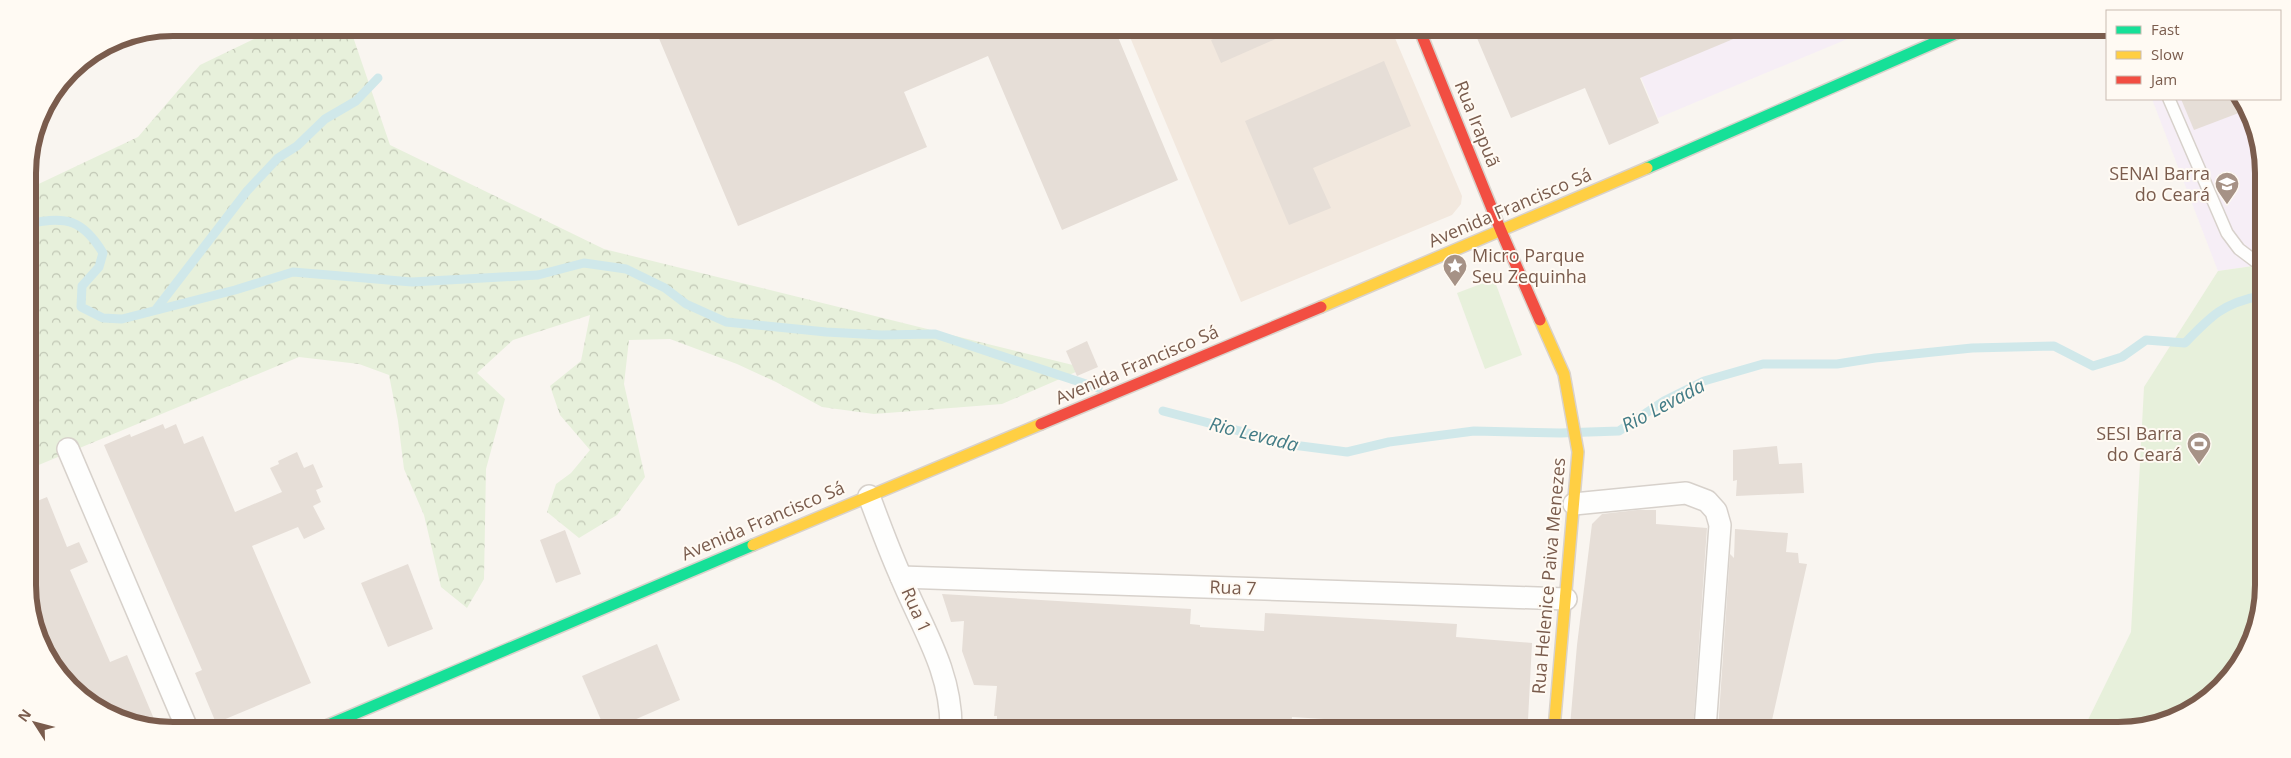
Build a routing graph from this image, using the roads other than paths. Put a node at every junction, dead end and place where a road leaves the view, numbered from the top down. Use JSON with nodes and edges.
{"nodes":[{"id":1,"x":1422,"y":36,"type":"edge"},
{"id":2,"x":1950,"y":36,"type":"edge"},
{"id":3,"x":2169,"y":100,"type":"edge"},
{"id":4,"x":1501,"y":231,"type":"junction"},
{"id":5,"x":2255,"y":261,"type":"edge"},
{"id":6,"x":68,"y":449,"type":"dead end"},
{"id":7,"x":868,"y":496,"type":"junction"},
{"id":8,"x":1574,"y":504,"type":"junction"},
{"id":9,"x":901,"y":577,"type":"junction"},
{"id":10,"x":1566,"y":599,"type":"junction"},
{"id":11,"x":1555,"y":721,"type":"edge"},
{"id":12,"x":1706,"y":721,"type":"edge"},
{"id":13,"x":184,"y":722,"type":"edge"},
{"id":14,"x":336,"y":722,"type":"edge"},
{"id":15,"x":951,"y":722,"type":"edge"}],
"edges":[{"from":1,"to":4,"type":"main road","name":"Rua Irapuã"},
{"from":2,"to":4,"type":"main road","name":"Avenida Francisco Sá"},
{"from":3,"to":5,"type":"lane"},
{"from":4,"to":7,"type":"main road","name":"Avenida Francisco Sá"},
{"from":4,"to":8,"type":"main road","name":"Rua Helenice Paiva Menezes"},
{"from":6,"to":13,"type":"street"},
{"from":7,"to":9,"type":"street","name":"Rua 1"},
{"from":7,"to":14,"type":"main road","name":"Avenida Francisco Sá"},
{"from":8,"to":10,"type":"main road","name":"Rua Helenice Paiva Menezes"},
{"from":8,"to":12,"type":"street"},
{"from":9,"to":10,"type":"street","name":"Rua 7"},
{"from":9,"to":15,"type":"street","name":"Rua 1"},
{"from":10,"to":11,"type":"main road","name":"Rua Helenice Paiva Menezes"}]}
